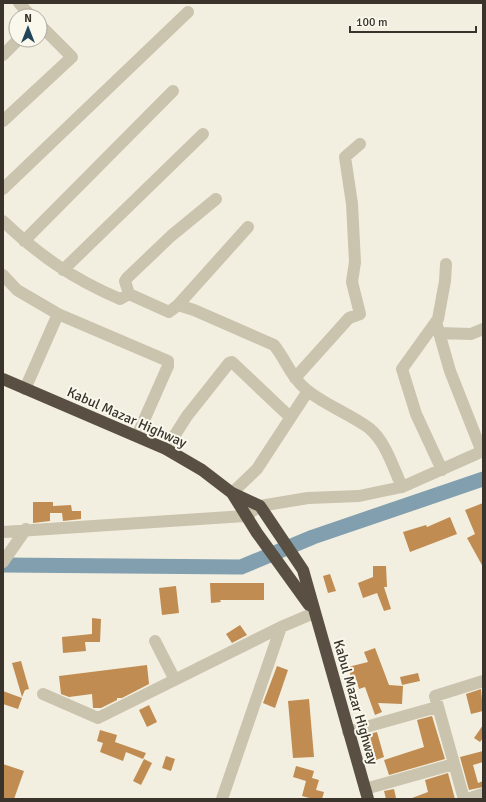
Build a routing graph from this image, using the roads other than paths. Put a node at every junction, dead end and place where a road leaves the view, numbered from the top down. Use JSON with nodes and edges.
{"nodes":[{"id":1,"x":188,"y":12,"type":"dead end"},
{"id":2,"x":48,"y":33,"type":"edge"},
{"id":3,"x":173,"y":91,"type":"dead end"},
{"id":4,"x":3,"y":121,"type":"edge"},
{"id":5,"x":203,"y":134,"type":"dead end"},
{"id":6,"x":360,"y":144,"type":"dead end"},
{"id":7,"x":3,"y":189,"type":"edge"},
{"id":8,"x":216,"y":199,"type":"dead end"},
{"id":9,"x":3,"y":221,"type":"edge"},
{"id":10,"x":248,"y":227,"type":"dead end"},
{"id":11,"x":24,"y":241,"type":"junction"},
{"id":12,"x":446,"y":264,"type":"dead end"},
{"id":13,"x":63,"y":270,"type":"junction"},
{"id":14,"x":5,"y":281,"type":"edge"},
{"id":15,"x":129,"y":294,"type":"junction"},
{"id":16,"x":178,"y":305,"type":"junction"},
{"id":17,"x":58,"y":314,"type":"junction"},
{"id":18,"x":438,"y":327,"type":"junction"},
{"id":19,"x":483,"y":329,"type":"edge"},
{"id":20,"x":295,"y":378,"type":"junction"},
{"id":21,"x":3,"y":379,"type":"edge"},
{"id":22,"x":25,"y":389,"type":"junction"},
{"id":23,"x":308,"y":391,"type":"junction"},
{"id":24,"x":290,"y":417,"type":"junction"},
{"id":25,"x":137,"y":436,"type":"junction"},
{"id":26,"x":166,"y":449,"type":"junction"},
{"id":27,"x":483,"y":452,"type":"edge"},
{"id":28,"x":442,"y":470,"type":"junction"},
{"id":29,"x":402,"y":487,"type":"junction"},
{"id":30,"x":232,"y":492,"type":"junction"},
{"id":31,"x":260,"y":506,"type":"junction"},
{"id":32,"x":245,"y":516,"type":"junction"},
{"id":33,"x":26,"y":529,"type":"junction"},
{"id":34,"x":3,"y":532,"type":"edge"},
{"id":35,"x":3,"y":562,"type":"edge"},
{"id":36,"x":314,"y":613,"type":"junction"},
{"id":37,"x":281,"y":627,"type":"junction"},
{"id":38,"x":155,"y":641,"type":"dead end"},
{"id":39,"x":175,"y":680,"type":"junction"},
{"id":40,"x":483,"y":681,"type":"edge"},
{"id":41,"x":43,"y":694,"type":"dead end"},
{"id":42,"x":437,"y":707,"type":"junction"},
{"id":43,"x":348,"y":732,"type":"junction"},
{"id":44,"x":454,"y":764,"type":"junction"},
{"id":45,"x":367,"y":794,"type":"edge"},
{"id":46,"x":483,"y":794,"type":"edge"},
{"id":47,"x":222,"y":799,"type":"edge"},
{"id":48,"x":464,"y":799,"type":"edge"},
{"id":49,"x":467,"y":799,"type":"edge"}],
"edges":[{"from":1,"to":7,"type":"street"},
{"from":2,"to":4,"type":"street"},
{"from":3,"to":11,"type":"street"},
{"from":5,"to":13,"type":"street"},
{"from":6,"to":20,"type":"street"},
{"from":8,"to":15,"type":"street"},
{"from":9,"to":11,"type":"street"},
{"from":10,"to":16,"type":"street"},
{"from":11,"to":13,"type":"street"},
{"from":12,"to":18,"type":"street"},
{"from":13,"to":15,"type":"street"},
{"from":14,"to":17,"type":"street"},
{"from":15,"to":16,"type":"street"},
{"from":16,"to":20,"type":"street"},
{"from":17,"to":22,"type":"street"},
{"from":17,"to":25,"type":"street"},
{"from":18,"to":19,"type":"street"},
{"from":18,"to":27,"type":"street"},
{"from":18,"to":28,"type":"street"},
{"from":20,"to":23,"type":"street"},
{"from":21,"to":22,"type":"highway","name":"Kabul Mazar Highway"},
{"from":22,"to":25,"type":"highway","name":"Kabul Mazar Highway"},
{"from":23,"to":24,"type":"street"},
{"from":23,"to":29,"type":"street"},
{"from":24,"to":26,"type":"street"},
{"from":24,"to":30,"type":"street"},
{"from":25,"to":26,"type":"highway","name":"Kabul Mazar Highway"},
{"from":26,"to":30,"type":"highway","name":"Kabul Mazar Highway"},
{"from":27,"to":28,"type":"street"},
{"from":28,"to":29,"type":"street"},
{"from":29,"to":31,"type":"street"},
{"from":30,"to":31,"type":"highway","name":"Kabul Mazar Highway"},
{"from":30,"to":32,"type":"highway","name":"Kabul Mazar Highway"},
{"from":31,"to":32,"type":"street"},
{"from":31,"to":36,"type":"highway","name":"Kabul Mazar Highway"},
{"from":32,"to":33,"type":"street"},
{"from":32,"to":36,"type":"highway","name":"Kabul Mazar Highway"},
{"from":33,"to":34,"type":"street"},
{"from":33,"to":35,"type":"street"},
{"from":36,"to":37,"type":"street"},
{"from":36,"to":43,"type":"highway","name":"Kabul Mazar Highway"},
{"from":37,"to":39,"type":"street"},
{"from":37,"to":47,"type":"street"},
{"from":38,"to":39,"type":"street"},
{"from":39,"to":41,"type":"street"},
{"from":40,"to":42,"type":"street"},
{"from":42,"to":43,"type":"street"},
{"from":42,"to":44,"type":"street"},
{"from":43,"to":45,"type":"highway","name":"Kabul Mazar Highway"},
{"from":44,"to":45,"type":"street"},
{"from":44,"to":48,"type":"street"},
{"from":46,"to":49,"type":"street"}]}
